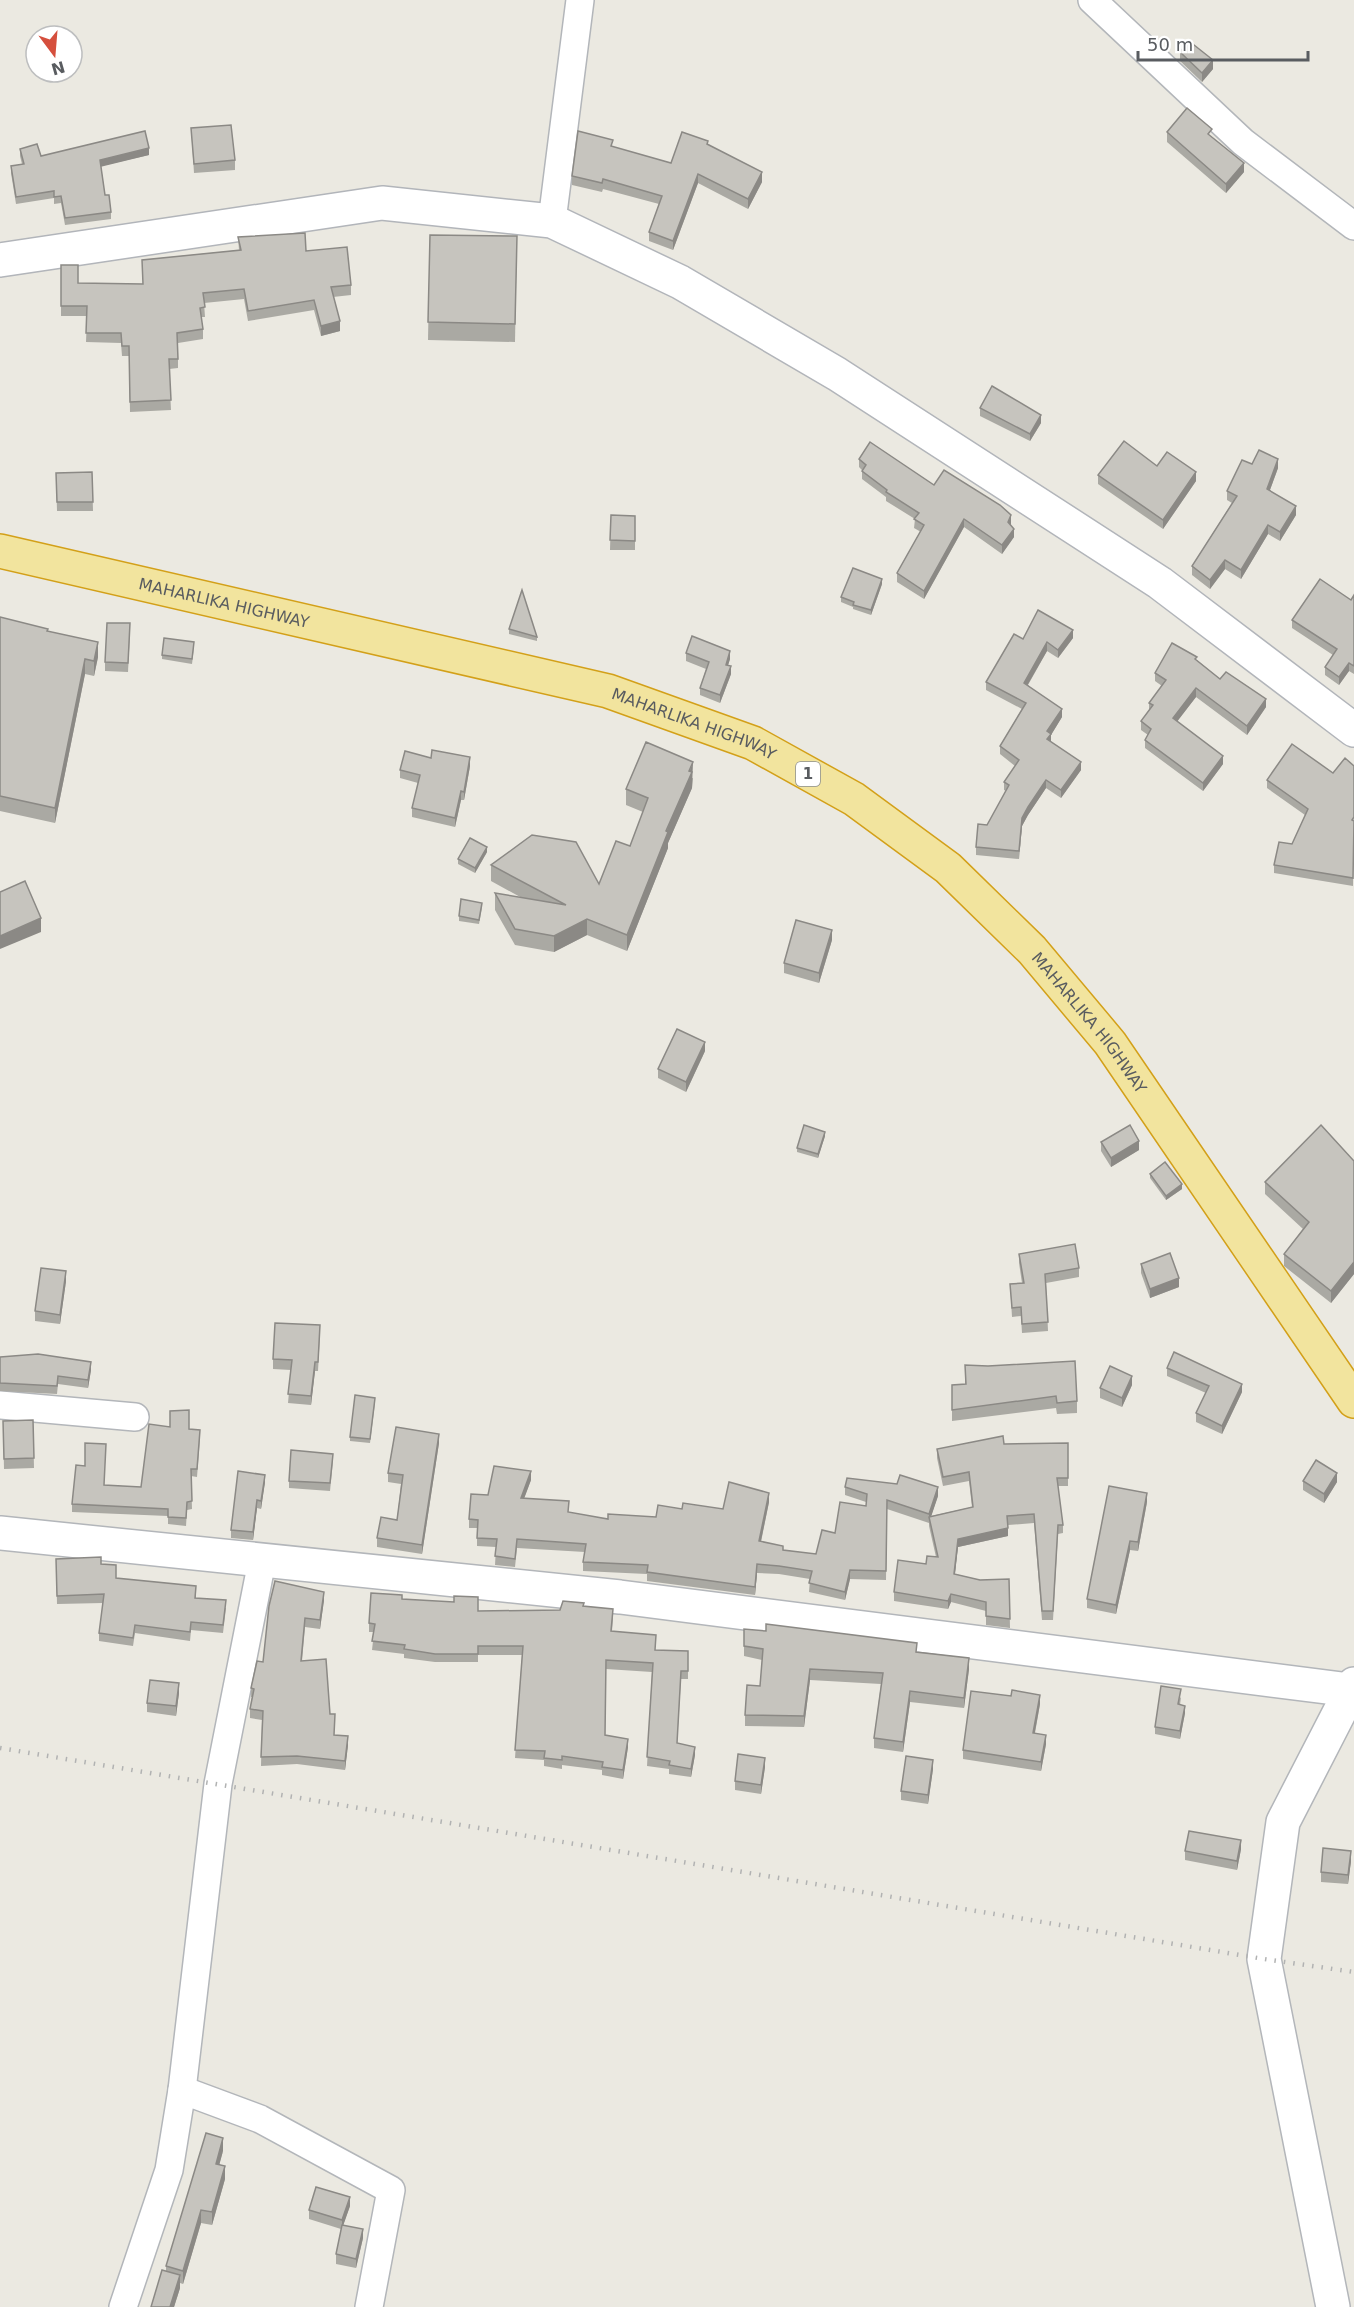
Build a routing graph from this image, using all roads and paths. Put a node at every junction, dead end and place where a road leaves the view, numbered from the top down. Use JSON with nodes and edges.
{"nodes":[{"id":1,"x":580,"y":0,"type":"edge"},
{"id":2,"x":1092,"y":0,"type":"edge"},
{"id":3,"x":552,"y":221,"type":"junction"},
{"id":4,"x":1354,"y":226,"type":"edge"},
{"id":5,"x":0,"y":260,"type":"edge"},
{"id":6,"x":0,"y":551,"type":"edge"},
{"id":7,"x":1354,"y":730,"type":"edge"},
{"id":8,"x":1354,"y":1401,"type":"edge"},
{"id":9,"x":0,"y":1405,"type":"edge"},
{"id":10,"x":135,"y":1417,"type":"dead end"},
{"id":11,"x":0,"y":1533,"type":"edge"},
{"id":12,"x":262,"y":1560,"type":"junction"},
{"id":13,"x":1352,"y":1687,"type":"edge"},
{"id":14,"x":182,"y":2090,"type":"junction"},
{"id":15,"x":123,"y":2307,"type":"edge"},
{"id":16,"x":369,"y":2307,"type":"edge"},
{"id":17,"x":1333,"y":2307,"type":"edge"}],
"edges":[{"from":1,"to":3,"type":"street"},
{"from":2,"to":4,"type":"street"},
{"from":3,"to":5,"type":"street"},
{"from":3,"to":7,"type":"street"},
{"from":6,"to":8,"type":"highway","name":"MAHARLIKA HIGHWAY","number":"1"},
{"from":9,"to":10,"type":"street"},
{"from":11,"to":12,"type":"street"},
{"from":12,"to":13,"type":"street"},
{"from":12,"to":14,"type":"street"},
{"from":13,"to":17,"type":"street"},
{"from":14,"to":15,"type":"street"},
{"from":14,"to":16,"type":"street"}]}
